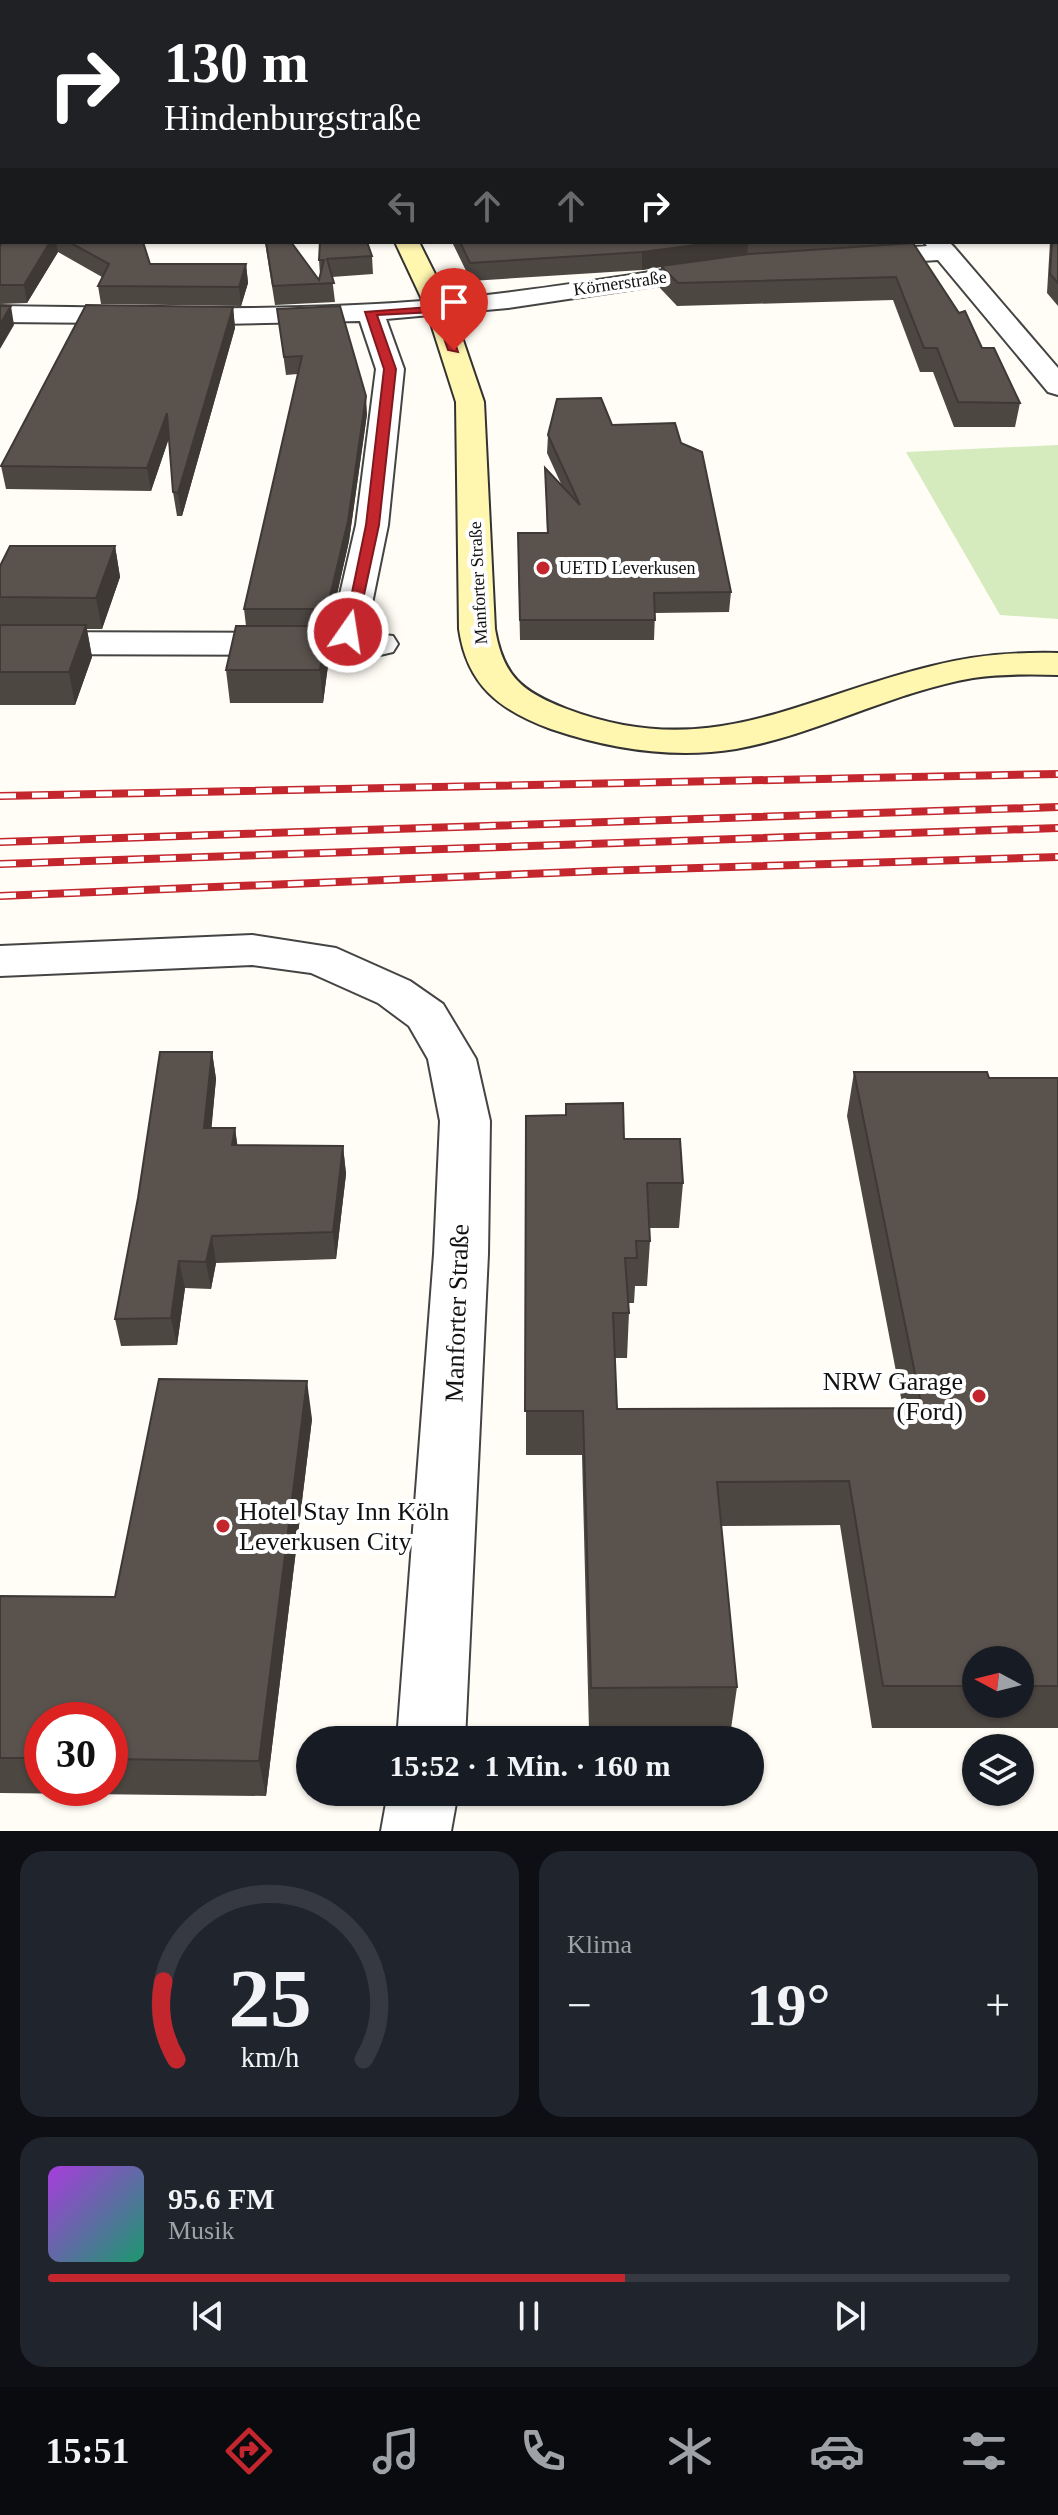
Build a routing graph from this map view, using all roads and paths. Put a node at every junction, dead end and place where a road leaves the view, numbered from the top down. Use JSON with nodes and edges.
{"nodes":[{"id":1,"x":408,"y":244,"type":"edge"},
{"id":2,"x":940,"y":247,"type":"edge"},
{"id":3,"x":838,"y":259,"type":"edge"},
{"id":4,"x":747,"y":266,"type":"edge"},
{"id":5,"x":439,"y":308,"type":"junction"},
{"id":6,"x":370,"y":312,"type":"junction"},
{"id":7,"x":0,"y":314,"type":"edge"},
{"id":8,"x":1058,"y":386,"type":"edge"},
{"id":9,"x":0,"y":643,"type":"edge"},
{"id":10,"x":1058,"y":664,"type":"edge"},
{"id":11,"x":0,"y":961,"type":"edge"},
{"id":12,"x":432,"y":1726,"type":"edge"},
{"id":13,"x":420,"y":1806,"type":"edge"},
{"id":14,"x":416,"y":1831,"type":"edge"}],
"edges":[{"from":1,"to":5,"type":"street","name":"Manforter Straße"},
{"from":2,"to":3,"type":"street"},
{"from":2,"to":8,"type":"street"},
{"from":4,"to":5,"type":"street","name":"Körnerstraße"},
{"from":5,"to":6,"type":"street","name":"Körnerstraße"},
{"from":5,"to":10,"type":"street","name":"Manforter Straße"},
{"from":6,"to":7,"type":"street","name":"Körnerstraße"},
{"from":6,"to":9,"type":"street"},
{"from":11,"to":12,"type":"street","name":"Manforter Straße"},
{"from":13,"to":14,"type":"street"}]}
